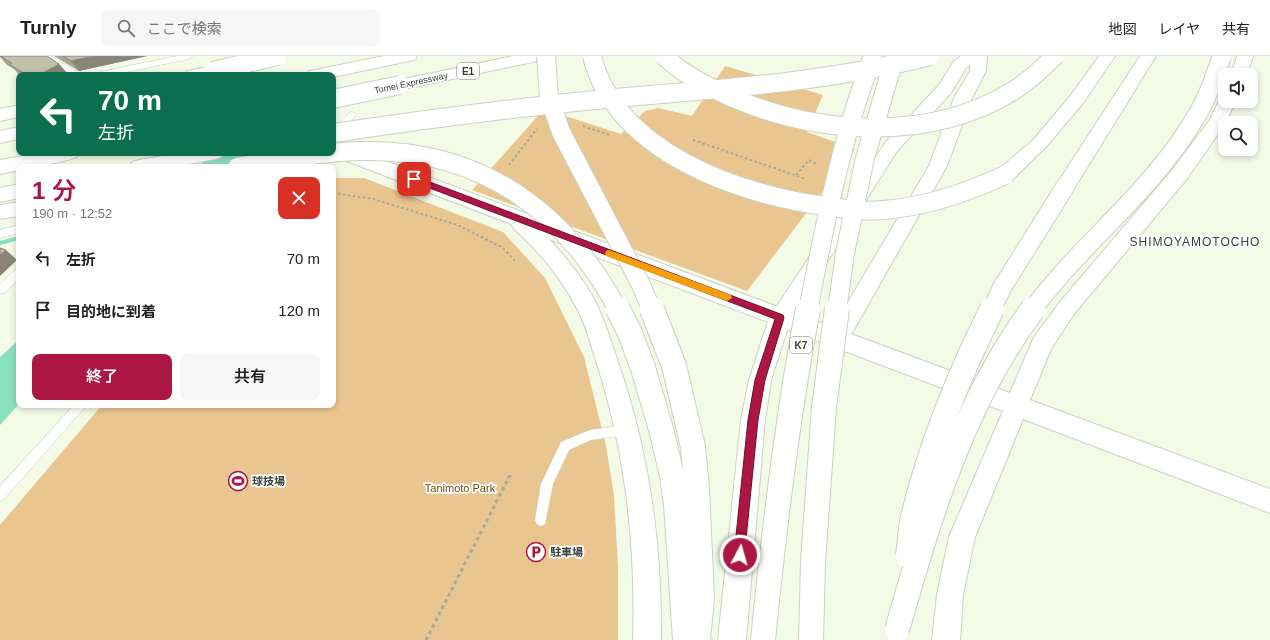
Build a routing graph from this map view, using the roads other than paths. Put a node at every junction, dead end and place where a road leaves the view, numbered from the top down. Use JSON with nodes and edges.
{"nodes":[{"id":1,"x":45,"y":56,"type":"edge"},
{"id":2,"x":189,"y":56,"type":"edge"},
{"id":3,"x":277,"y":56,"type":"edge"},
{"id":4,"x":409,"y":56,"type":"edge"},
{"id":5,"x":537,"y":56,"type":"edge"},
{"id":6,"x":546,"y":56,"type":"edge"},
{"id":7,"x":592,"y":56,"type":"edge"},
{"id":8,"x":664,"y":56,"type":"edge"},
{"id":9,"x":874,"y":56,"type":"edge"},
{"id":10,"x":895,"y":56,"type":"edge"},
{"id":11,"x":930,"y":56,"type":"edge"},
{"id":12,"x":972,"y":56,"type":"edge"},
{"id":13,"x":979,"y":56,"type":"edge"},
{"id":14,"x":1055,"y":56,"type":"edge"},
{"id":15,"x":1108,"y":56,"type":"edge"},
{"id":16,"x":1148,"y":56,"type":"edge"},
{"id":17,"x":1222,"y":56,"type":"edge"},
{"id":18,"x":1245,"y":56,"type":"edge"},
{"id":19,"x":1241,"y":68,"type":"edge"},
{"id":20,"x":73,"y":72,"type":"edge"},
{"id":21,"x":114,"y":72,"type":"edge"},
{"id":22,"x":208,"y":72,"type":"edge"},
{"id":23,"x":330,"y":72,"type":"edge"},
{"id":24,"x":336,"y":98,"type":"edge"},
{"id":25,"x":1224,"y":108,"type":"edge"},
{"id":26,"x":16,"y":112,"type":"edge"},
{"id":27,"x":0,"y":115,"type":"edge"},
{"id":28,"x":352,"y":115,"type":"dead end"},
{"id":29,"x":336,"y":131,"type":"edge"},
{"id":30,"x":336,"y":133,"type":"edge"},
{"id":31,"x":16,"y":134,"type":"edge"},
{"id":32,"x":0,"y":137,"type":"edge"},
{"id":33,"x":336,"y":151,"type":"edge"},
{"id":34,"x":336,"y":153,"type":"edge"},
{"id":35,"x":56,"y":156,"type":"edge"},
{"id":36,"x":199,"y":156,"type":"edge"},
{"id":37,"x":308,"y":156,"type":"edge"},
{"id":38,"x":311,"y":156,"type":"edge"},
{"id":39,"x":155,"y":164,"type":"edge"},
{"id":40,"x":254,"y":164,"type":"edge"},
{"id":41,"x":304,"y":164,"type":"edge"},
{"id":42,"x":0,"y":167,"type":"edge"},
{"id":43,"x":16,"y":192,"type":"edge"},
{"id":44,"x":0,"y":195,"type":"edge"},
{"id":45,"x":16,"y":209,"type":"edge"},
{"id":46,"x":0,"y":212,"type":"edge"},
{"id":47,"x":512,"y":217,"type":"junction"},
{"id":48,"x":16,"y":230,"type":"edge"},
{"id":49,"x":0,"y":234,"type":"edge"},
{"id":50,"x":16,"y":276,"type":"edge"},
{"id":51,"x":0,"y":290,"type":"edge"},
{"id":52,"x":780,"y":318,"type":"junction"},
{"id":53,"x":837,"y":339,"type":"junction"},
{"id":54,"x":1016,"y":406,"type":"junction"},
{"id":55,"x":78,"y":408,"type":"edge"},
{"id":56,"x":628,"y":430,"type":"junction"},
{"id":57,"x":0,"y":494,"type":"edge"},
{"id":58,"x":1270,"y":501,"type":"edge"},
{"id":59,"x":541,"y":520,"type":"dead end"},
{"id":60,"x":896,"y":635,"type":"edge"},
{"id":61,"x":647,"y":640,"type":"edge"},
{"id":62,"x":685,"y":640,"type":"edge"},
{"id":63,"x":698,"y":640,"type":"edge"},
{"id":64,"x":732,"y":640,"type":"edge"},
{"id":65,"x":763,"y":640,"type":"edge"},
{"id":66,"x":811,"y":640,"type":"edge"},
{"id":67,"x":817,"y":640,"type":"edge"},
{"id":68,"x":946,"y":640,"type":"edge"}],
"edges":[{"from":1,"to":20,"type":"lane"},
{"from":2,"to":21,"type":"lane"},
{"from":3,"to":22,"type":"main road","bridge":true},
{"from":4,"to":23,"type":"main road"},
{"from":5,"to":24,"type":"main road","name":"Tomei Expressway","number":"E1","bridge":true},
{"from":6,"to":63,"type":"main road","bridge":true},
{"from":7,"to":15,"type":"main road","bridge":true},
{"from":8,"to":14,"type":"main road","bridge":true},
{"from":9,"to":65,"type":"main road","number":"K7","bridge":true},
{"from":10,"to":66,"type":"main road","bridge":true},
{"from":11,"to":30,"type":"main road","bridge":true},
{"from":12,"to":52,"type":"main road"},
{"from":13,"to":53,"type":"main road"},
{"from":16,"to":60,"type":"main road","bridge":true},
{"from":17,"to":60,"type":"main road","bridge":true},
{"from":18,"to":19,"type":"main road"},
{"from":25,"to":54,"type":"main road"},
{"from":26,"to":27,"type":"main road"},
{"from":28,"to":29,"type":"lane"},
{"from":31,"to":32,"type":"main road"},
{"from":33,"to":47,"type":"main road"},
{"from":34,"to":62,"type":"main road","bridge":true},
{"from":35,"to":42,"type":"main road"},
{"from":36,"to":39,"type":"main road"},
{"from":37,"to":40,"type":"main road","bridge":true},
{"from":38,"to":41,"type":"lane"},
{"from":43,"to":44,"type":"main road"},
{"from":45,"to":46,"type":"main road"},
{"from":47,"to":52,"type":"main road"},
{"from":47,"to":56,"type":"main road"},
{"from":48,"to":49,"type":"lane"},
{"from":50,"to":51,"type":"lane"},
{"from":52,"to":53,"type":"main road"},
{"from":52,"to":64,"type":"main road"},
{"from":53,"to":54,"type":"main road"},
{"from":53,"to":67,"type":"main road"},
{"from":54,"to":58,"type":"main road"},
{"from":54,"to":68,"type":"main road"},
{"from":55,"to":57,"type":"lane"},
{"from":56,"to":59,"type":"lane"},
{"from":56,"to":61,"type":"main road"}]}
